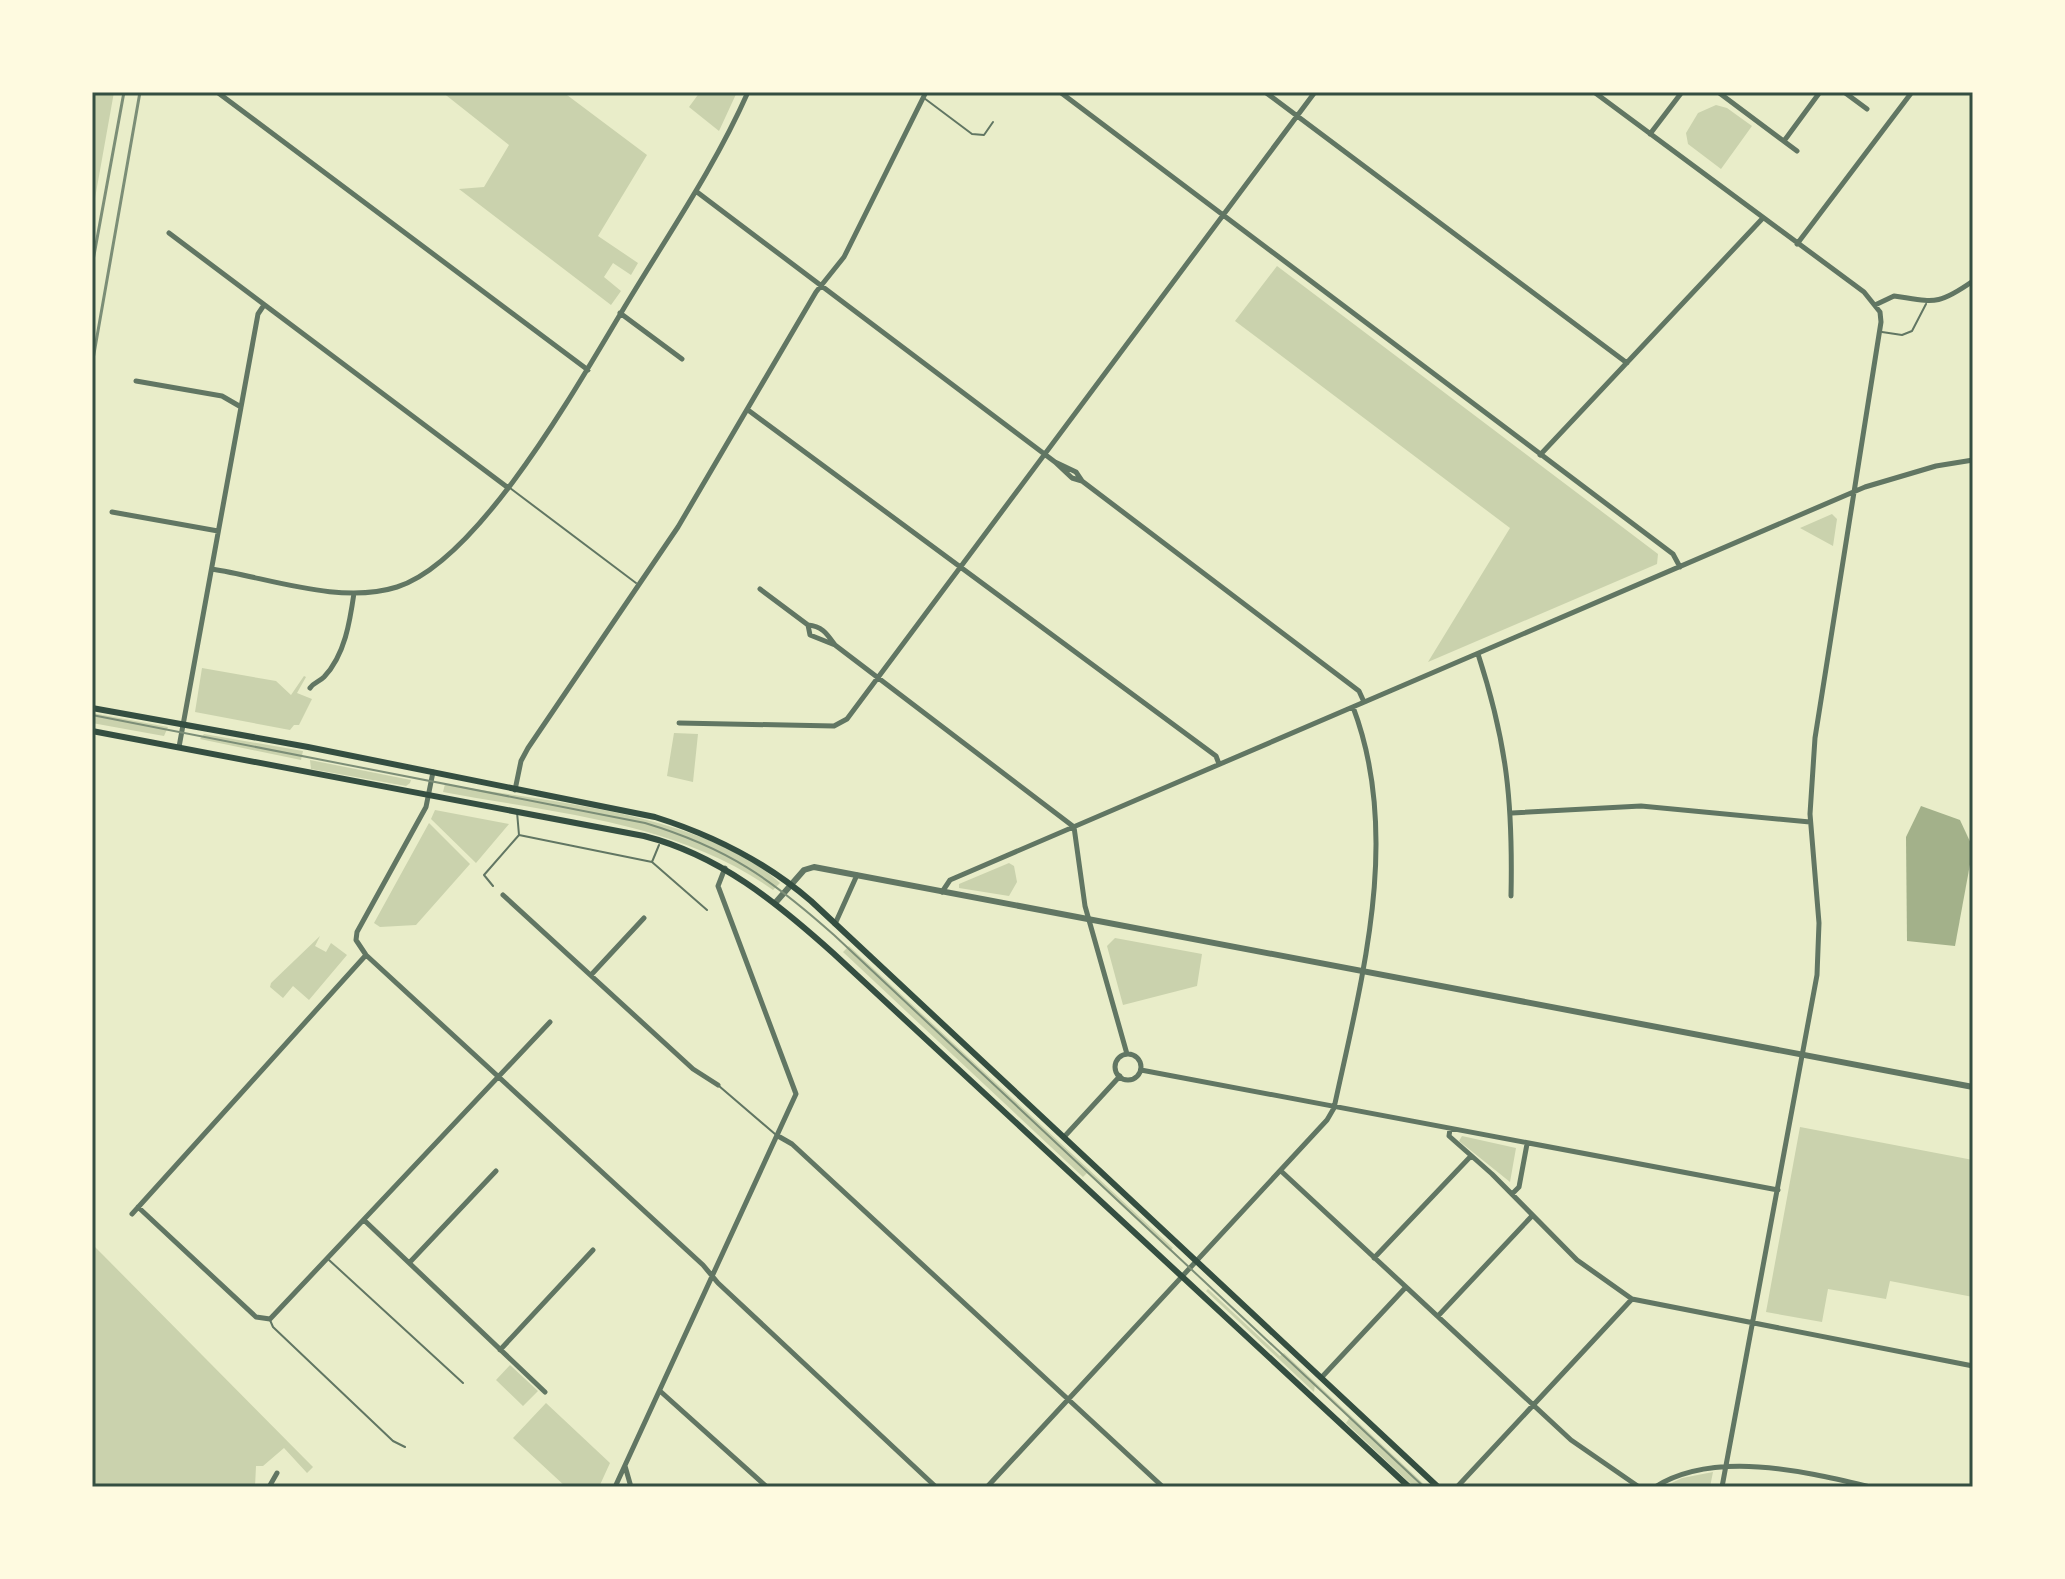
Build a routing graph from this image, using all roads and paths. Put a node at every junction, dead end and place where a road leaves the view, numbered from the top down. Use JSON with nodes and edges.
{"nodes":[{"id":1,"x":217,"y":92,"type":"edge"},
{"id":2,"x":748,"y":92,"type":"edge"},
{"id":3,"x":1060,"y":92,"type":"edge"},
{"id":4,"x":1265,"y":92,"type":"edge"},
{"id":5,"x":1315,"y":92,"type":"edge"},
{"id":6,"x":1594,"y":92,"type":"edge"},
{"id":7,"x":1682,"y":92,"type":"edge"},
{"id":8,"x":1718,"y":92,"type":"edge"},
{"id":9,"x":1820,"y":92,"type":"edge"},
{"id":10,"x":1844,"y":92,"type":"edge"},
{"id":11,"x":1912,"y":92,"type":"edge"},
{"id":12,"x":924,"y":95,"type":"edge"},
{"id":13,"x":1867,"y":109,"type":"dead end"},
{"id":14,"x":1298,"y":115,"type":"junction"},
{"id":15,"x":993,"y":122,"type":"dead end"},
{"id":16,"x":1650,"y":134,"type":"junction"},
{"id":17,"x":1784,"y":141,"type":"junction"},
{"id":18,"x":1797,"y":151,"type":"dead end"},
{"id":19,"x":697,"y":192,"type":"junction"},
{"id":20,"x":1224,"y":215,"type":"junction"},
{"id":21,"x":1762,"y":219,"type":"junction"},
{"id":22,"x":169,"y":233,"type":"dead end"},
{"id":23,"x":1797,"y":244,"type":"junction"},
{"id":24,"x":1973,"y":281,"type":"edge"},
{"id":25,"x":821,"y":285,"type":"junction"},
{"id":26,"x":1926,"y":303,"type":"junction"},
{"id":27,"x":264,"y":305,"type":"junction"},
{"id":28,"x":1875,"y":305,"type":"junction"},
{"id":29,"x":620,"y":313,"type":"junction"},
{"id":30,"x":1881,"y":332,"type":"junction"},
{"id":31,"x":682,"y":359,"type":"dead end"},
{"id":32,"x":1627,"y":363,"type":"junction"},
{"id":33,"x":588,"y":370,"type":"junction"},
{"id":34,"x":136,"y":381,"type":"dead end"},
{"id":35,"x":241,"y":407,"type":"junction"},
{"id":36,"x":748,"y":410,"type":"junction"},
{"id":37,"x":1046,"y":454,"type":"junction"},
{"id":38,"x":1540,"y":455,"type":"junction"},
{"id":39,"x":1973,"y":460,"type":"edge"},
{"id":40,"x":507,"y":487,"type":"junction"},
{"id":41,"x":1855,"y":492,"type":"junction"},
{"id":42,"x":112,"y":512,"type":"dead end"},
{"id":43,"x":218,"y":531,"type":"junction"},
{"id":44,"x":962,"y":567,"type":"junction"},
{"id":45,"x":1680,"y":567,"type":"junction"},
{"id":46,"x":212,"y":569,"type":"junction"},
{"id":47,"x":640,"y":586,"type":"junction"},
{"id":48,"x":760,"y":589,"type":"dead end"},
{"id":49,"x":354,"y":593,"type":"junction"},
{"id":50,"x":808,"y":625,"type":"junction"},
{"id":51,"x":835,"y":645,"type":"junction"},
{"id":52,"x":1478,"y":654,"type":"junction"},
{"id":53,"x":879,"y":678,"type":"junction"},
{"id":54,"x":310,"y":688,"type":"dead end"},
{"id":55,"x":1364,"y":702,"type":"junction"},
{"id":56,"x":1353,"y":707,"type":"junction"},
{"id":57,"x":92,"y":708,"type":"edge"},
{"id":58,"x":679,"y":723,"type":"dead end"},
{"id":59,"x":183,"y":725,"type":"junction"},
{"id":60,"x":92,"y":731,"type":"edge"},
{"id":61,"x":179,"y":747,"type":"junction"},
{"id":62,"x":1219,"y":764,"type":"junction"},
{"id":63,"x":433,"y":772,"type":"junction"},
{"id":64,"x":515,"y":790,"type":"junction"},
{"id":65,"x":429,"y":794,"type":"junction"},
{"id":66,"x":517,"y":811,"type":"junction"},
{"id":67,"x":1512,"y":813,"type":"junction"},
{"id":68,"x":1810,"y":822,"type":"junction"},
{"id":69,"x":1074,"y":827,"type":"junction"},
{"id":70,"x":519,"y":835,"type":"junction"},
{"id":71,"x":660,"y":840,"type":"junction"},
{"id":72,"x":652,"y":862,"type":"junction"},
{"id":73,"x":725,"y":868,"type":"junction"},
{"id":74,"x":857,"y":875,"type":"junction"},
{"id":75,"x":792,"y":884,"type":"junction"},
{"id":76,"x":493,"y":886,"type":"dead end"},
{"id":77,"x":942,"y":892,"type":"junction"},
{"id":78,"x":503,"y":895,"type":"dead end"},
{"id":79,"x":1511,"y":896,"type":"dead end"},
{"id":80,"x":776,"y":902,"type":"junction"},
{"id":81,"x":707,"y":910,"type":"dead end"},
{"id":82,"x":644,"y":918,"type":"dead end"},
{"id":83,"x":1090,"y":920,"type":"junction"},
{"id":84,"x":835,"y":924,"type":"junction"},
{"id":85,"x":366,"y":955,"type":"junction"},
{"id":86,"x":1362,"y":972,"type":"junction"},
{"id":87,"x":591,"y":975,"type":"junction"},
{"id":88,"x":550,"y":1022,"type":"dead end"},
{"id":89,"x":1127,"y":1054,"type":"junction"},
{"id":90,"x":1803,"y":1055,"type":"junction"},
{"id":91,"x":1141,"y":1070,"type":"junction"},
{"id":92,"x":1120,"y":1076,"type":"junction"},
{"id":93,"x":499,"y":1077,"type":"junction"},
{"id":94,"x":718,"y":1085,"type":"joint"},
{"id":95,"x":1973,"y":1087,"type":"edge"},
{"id":96,"x":1334,"y":1108,"type":"junction"},
{"id":97,"x":1450,"y":1129,"type":"junction"},
{"id":98,"x":778,"y":1136,"type":"junction"},
{"id":99,"x":1063,"y":1138,"type":"junction"},
{"id":100,"x":1527,"y":1144,"type":"junction"},
{"id":101,"x":1471,"y":1156,"type":"junction"},
{"id":102,"x":496,"y":1171,"type":"dead end"},
{"id":103,"x":1281,"y":1171,"type":"junction"},
{"id":104,"x":1778,"y":1190,"type":"junction"},
{"id":105,"x":1512,"y":1194,"type":"junction"},
{"id":106,"x":138,"y":1207,"type":"junction"},
{"id":107,"x":132,"y":1214,"type":"dead end"},
{"id":108,"x":1531,"y":1217,"type":"junction"},
{"id":109,"x":365,"y":1221,"type":"junction"},
{"id":110,"x":593,"y":1250,"type":"dead end"},
{"id":111,"x":1374,"y":1258,"type":"junction"},
{"id":112,"x":329,"y":1260,"type":"junction"},
{"id":113,"x":1196,"y":1261,"type":"junction"},
{"id":114,"x":410,"y":1262,"type":"junction"},
{"id":115,"x":1182,"y":1277,"type":"junction"},
{"id":116,"x":713,"y":1278,"type":"junction"},
{"id":117,"x":1406,"y":1287,"type":"junction"},
{"id":118,"x":1632,"y":1299,"type":"junction"},
{"id":119,"x":1438,"y":1316,"type":"junction"},
{"id":120,"x":270,"y":1319,"type":"junction"},
{"id":121,"x":1753,"y":1323,"type":"junction"},
{"id":122,"x":500,"y":1350,"type":"junction"},
{"id":123,"x":1973,"y":1366,"type":"edge"},
{"id":124,"x":1321,"y":1378,"type":"junction"},
{"id":125,"x":463,"y":1383,"type":"dead end"},
{"id":126,"x":660,"y":1391,"type":"junction"},
{"id":127,"x":545,"y":1392,"type":"dead end"},
{"id":128,"x":1069,"y":1399,"type":"junction"},
{"id":129,"x":1534,"y":1405,"type":"junction"},
{"id":130,"x":405,"y":1447,"type":"dead end"},
{"id":131,"x":625,"y":1466,"type":"junction"},
{"id":132,"x":1725,"y":1466,"type":"junction"},
{"id":133,"x":277,"y":1473,"type":"dead end"},
{"id":134,"x":269,"y":1487,"type":"edge"},
{"id":135,"x":615,"y":1487,"type":"edge"},
{"id":136,"x":631,"y":1487,"type":"edge"},
{"id":137,"x":767,"y":1487,"type":"edge"},
{"id":138,"x":936,"y":1487,"type":"edge"},
{"id":139,"x":987,"y":1487,"type":"edge"},
{"id":140,"x":1163,"y":1487,"type":"edge"},
{"id":141,"x":1409,"y":1487,"type":"edge"},
{"id":142,"x":1438,"y":1487,"type":"edge"},
{"id":143,"x":1457,"y":1487,"type":"edge"},
{"id":144,"x":1639,"y":1487,"type":"edge"},
{"id":145,"x":1655,"y":1487,"type":"edge"},
{"id":146,"x":1722,"y":1487,"type":"edge"},
{"id":147,"x":1871,"y":1487,"type":"edge"}],
"edges":[{"from":1,"to":33,"type":"street"},
{"from":2,"to":19,"type":"street"},
{"from":3,"to":20,"type":"street"},
{"from":4,"to":14,"type":"street"},
{"from":5,"to":14,"type":"street"},
{"from":6,"to":16,"type":"street"},
{"from":7,"to":16,"type":"street"},
{"from":8,"to":17,"type":"street"},
{"from":9,"to":17,"type":"street"},
{"from":10,"to":13,"type":"street"},
{"from":11,"to":23,"type":"street"},
{"from":12,"to":15,"type":"lane"},
{"from":12,"to":25,"type":"street"},
{"from":14,"to":20,"type":"street"},
{"from":14,"to":32,"type":"street"},
{"from":16,"to":21,"type":"street"},
{"from":17,"to":18,"type":"street"},
{"from":19,"to":25,"type":"street"},
{"from":19,"to":29,"type":"street"},
{"from":20,"to":37,"type":"street"},
{"from":20,"to":38,"type":"street"},
{"from":21,"to":23,"type":"street"},
{"from":21,"to":32,"type":"street"},
{"from":22,"to":27,"type":"street"},
{"from":23,"to":28,"type":"street"},
{"from":24,"to":26,"type":"street"},
{"from":25,"to":36,"type":"street"},
{"from":25,"to":37,"type":"street"},
{"from":26,"to":28,"type":"street"},
{"from":26,"to":30,"type":"lane"},
{"from":27,"to":35,"type":"street"},
{"from":27,"to":40,"type":"street"},
{"from":28,"to":30,"type":"street"},
{"from":29,"to":31,"type":"street"},
{"from":29,"to":33,"type":"street"},
{"from":30,"to":41,"type":"street"},
{"from":32,"to":38,"type":"street"},
{"from":33,"to":40,"type":"street"},
{"from":34,"to":35,"type":"street"},
{"from":35,"to":43,"type":"street"},
{"from":36,"to":44,"type":"street"},
{"from":36,"to":47,"type":"street"},
{"from":37,"to":44,"type":"street"},
{"from":37,"to":55,"type":"street"},
{"from":38,"to":45,"type":"street"},
{"from":39,"to":41,"type":"street"},
{"from":40,"to":47,"type":"lane"},
{"from":40,"to":49,"type":"street"},
{"from":41,"to":45,"type":"street"},
{"from":41,"to":68,"type":"street"},
{"from":42,"to":43,"type":"street"},
{"from":43,"to":46,"type":"street"},
{"from":44,"to":53,"type":"street"},
{"from":44,"to":62,"type":"street"},
{"from":45,"to":52,"type":"street"},
{"from":46,"to":49,"type":"street"},
{"from":46,"to":59,"type":"street"},
{"from":47,"to":64,"type":"street"},
{"from":48,"to":50,"type":"street"},
{"from":49,"to":54,"type":"street"},
{"from":50,"to":51,"type":"street"},
{"from":50,"to":51,"type":"street"},
{"from":51,"to":53,"type":"street"},
{"from":52,"to":55,"type":"street"},
{"from":52,"to":67,"type":"street"},
{"from":53,"to":58,"type":"street"},
{"from":53,"to":69,"type":"street"},
{"from":55,"to":56,"type":"street"},
{"from":56,"to":62,"type":"street"},
{"from":56,"to":86,"type":"street"},
{"from":57,"to":59,"type":"main road"},
{"from":59,"to":61,"type":"street"},
{"from":59,"to":63,"type":"main road"},
{"from":60,"to":61,"type":"main road"},
{"from":61,"to":65,"type":"main road"},
{"from":62,"to":69,"type":"street"},
{"from":63,"to":64,"type":"main road"},
{"from":63,"to":65,"type":"street"},
{"from":64,"to":75,"type":"main road"},
{"from":65,"to":66,"type":"main road"},
{"from":65,"to":85,"type":"street"},
{"from":66,"to":70,"type":"lane"},
{"from":66,"to":71,"type":"main road"},
{"from":67,"to":68,"type":"street"},
{"from":67,"to":79,"type":"street"},
{"from":68,"to":90,"type":"street"},
{"from":69,"to":77,"type":"street"},
{"from":69,"to":83,"type":"street"},
{"from":70,"to":72,"type":"lane"},
{"from":70,"to":76,"type":"lane"},
{"from":71,"to":72,"type":"lane"},
{"from":71,"to":73,"type":"main road"},
{"from":72,"to":81,"type":"lane"},
{"from":73,"to":80,"type":"main road"},
{"from":73,"to":98,"type":"street"},
{"from":74,"to":75,"type":"street"},
{"from":74,"to":77,"type":"street"},
{"from":74,"to":84,"type":"street"},
{"from":75,"to":80,"type":"street"},
{"from":75,"to":84,"type":"main road"},
{"from":77,"to":83,"type":"street"},
{"from":78,"to":87,"type":"street"},
{"from":80,"to":115,"type":"main road"},
{"from":82,"to":87,"type":"street"},
{"from":83,"to":86,"type":"street"},
{"from":83,"to":89,"type":"street"},
{"from":84,"to":99,"type":"main road"},
{"from":85,"to":93,"type":"street"},
{"from":85,"to":106,"type":"street"},
{"from":86,"to":90,"type":"street"},
{"from":86,"to":96,"type":"street"},
{"from":87,"to":94,"type":"street"},
{"from":88,"to":93,"type":"street"},
{"from":89,"to":91,"type":"street"},
{"from":89,"to":92,"type":"street"},
{"from":90,"to":95,"type":"street"},
{"from":90,"to":104,"type":"street"},
{"from":91,"to":92,"type":"street"},
{"from":91,"to":96,"type":"street"},
{"from":92,"to":99,"type":"street"},
{"from":93,"to":109,"type":"street"},
{"from":93,"to":116,"type":"street"},
{"from":94,"to":98,"type":"lane"},
{"from":96,"to":97,"type":"street"},
{"from":96,"to":103,"type":"street"},
{"from":97,"to":100,"type":"street"},
{"from":97,"to":101,"type":"street"},
{"from":98,"to":116,"type":"street"},
{"from":98,"to":128,"type":"street"},
{"from":99,"to":113,"type":"main road"},
{"from":100,"to":104,"type":"street"},
{"from":100,"to":105,"type":"street"},
{"from":101,"to":105,"type":"street"},
{"from":101,"to":111,"type":"street"},
{"from":102,"to":114,"type":"street"},
{"from":103,"to":111,"type":"street"},
{"from":103,"to":113,"type":"street"},
{"from":104,"to":121,"type":"street"},
{"from":105,"to":108,"type":"street"},
{"from":106,"to":107,"type":"street"},
{"from":106,"to":120,"type":"street"},
{"from":108,"to":118,"type":"street"},
{"from":108,"to":119,"type":"street"},
{"from":109,"to":112,"type":"street"},
{"from":109,"to":114,"type":"street"},
{"from":110,"to":122,"type":"street"},
{"from":111,"to":117,"type":"street"},
{"from":112,"to":120,"type":"street"},
{"from":112,"to":125,"type":"lane"},
{"from":113,"to":115,"type":"street"},
{"from":113,"to":124,"type":"main road"},
{"from":114,"to":122,"type":"street"},
{"from":115,"to":128,"type":"street"},
{"from":115,"to":141,"type":"main road"},
{"from":116,"to":126,"type":"street"},
{"from":116,"to":138,"type":"street"},
{"from":117,"to":119,"type":"street"},
{"from":117,"to":124,"type":"street"},
{"from":118,"to":121,"type":"street"},
{"from":118,"to":129,"type":"street"},
{"from":119,"to":129,"type":"street"},
{"from":120,"to":130,"type":"lane"},
{"from":121,"to":123,"type":"street"},
{"from":121,"to":132,"type":"street"},
{"from":122,"to":127,"type":"street"},
{"from":124,"to":142,"type":"main road"},
{"from":126,"to":131,"type":"street"},
{"from":126,"to":137,"type":"street"},
{"from":128,"to":139,"type":"street"},
{"from":128,"to":140,"type":"street"},
{"from":129,"to":143,"type":"street"},
{"from":129,"to":144,"type":"street"},
{"from":131,"to":135,"type":"street"},
{"from":131,"to":136,"type":"street"},
{"from":132,"to":145,"type":"street"},
{"from":132,"to":146,"type":"street"},
{"from":132,"to":147,"type":"street"},
{"from":133,"to":134,"type":"street"}]}
